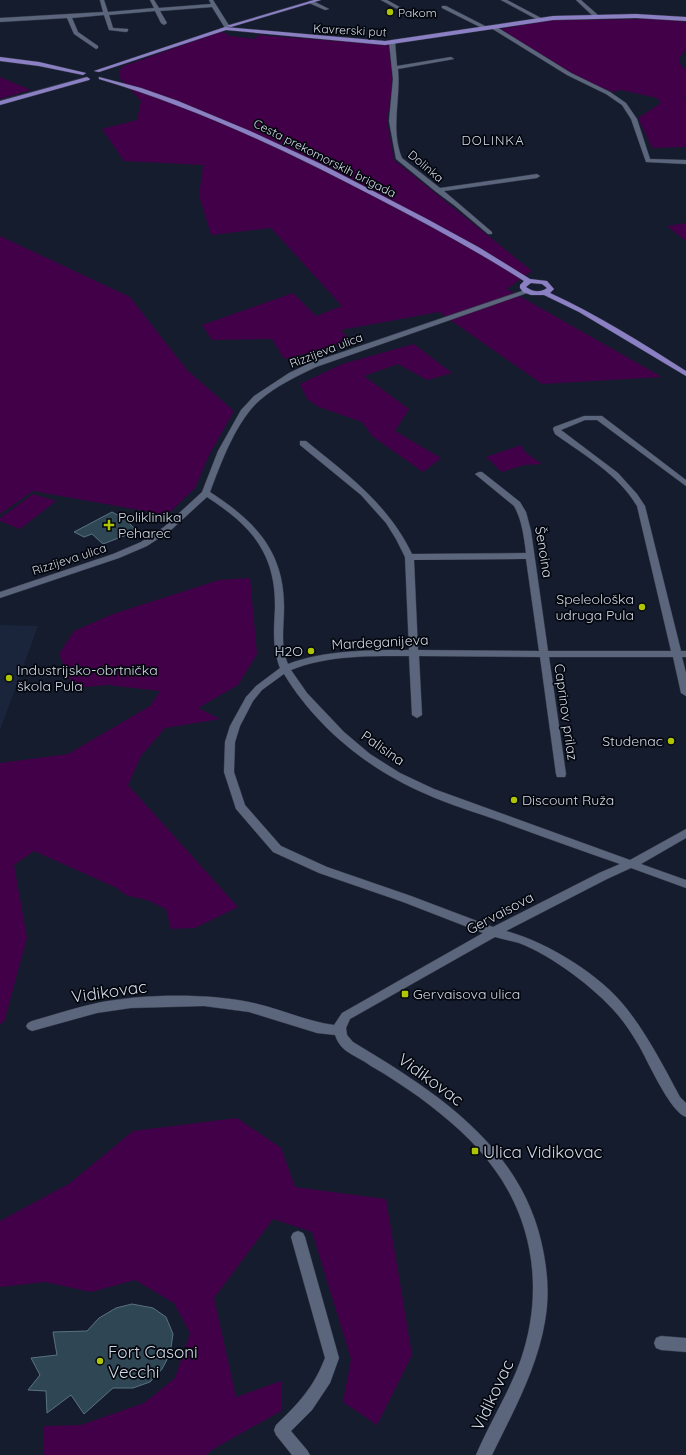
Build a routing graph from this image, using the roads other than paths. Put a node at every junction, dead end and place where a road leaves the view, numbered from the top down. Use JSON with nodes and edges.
{"nodes":[{"id":1,"x":102,"y":0,"type":"edge"},
{"id":2,"x":152,"y":0,"type":"edge"},
{"id":3,"x":319,"y":0,"type":"edge"},
{"id":4,"x":383,"y":0,"type":"edge"},
{"id":5,"x":503,"y":0,"type":"edge"},
{"id":6,"x":578,"y":0,"type":"edge"},
{"id":7,"x":311,"y":2,"type":"junction"},
{"id":8,"x":212,"y":3,"type":"edge"},
{"id":9,"x":444,"y":7,"type":"dead end"},
{"id":10,"x":327,"y":9,"type":"dead end"},
{"id":11,"x":156,"y":10,"type":"junction"},
{"id":12,"x":403,"y":10,"type":"dead end"},
{"id":13,"x":106,"y":13,"type":"junction"},
{"id":14,"x":69,"y":16,"type":"junction"},
{"id":15,"x":596,"y":16,"type":"junction"},
{"id":16,"x":540,"y":19,"type":"junction"},
{"id":17,"x":686,"y":19,"type":"edge"},
{"id":18,"x":0,"y":20,"type":"edge"},
{"id":19,"x":164,"y":23,"type":"dead end"},
{"id":20,"x":493,"y":27,"type":"junction"},
{"id":21,"x":228,"y":28,"type":"junction"},
{"id":22,"x":486,"y":28,"type":"junction"},
{"id":23,"x":126,"y":30,"type":"dead end"},
{"id":24,"x":392,"y":42,"type":"junction"},
{"id":25,"x":96,"y":47,"type":"dead end"},
{"id":26,"x":0,"y":59,"type":"edge"},
{"id":27,"x":451,"y":59,"type":"dead end"},
{"id":28,"x":133,"y":60,"type":"junction"},
{"id":29,"x":53,"y":66,"type":"junction"},
{"id":30,"x":395,"y":68,"type":"junction"},
{"id":31,"x":96,"y":71,"type":"junction"},
{"id":32,"x":114,"y":72,"type":"junction"},
{"id":33,"x":81,"y":74,"type":"junction"},
{"id":34,"x":102,"y":76,"type":"junction"},
{"id":35,"x":87,"y":79,"type":"junction"},
{"id":36,"x":65,"y":80,"type":"junction"},
{"id":37,"x":127,"y":85,"type":"junction"},
{"id":38,"x":0,"y":103,"type":"edge"},
{"id":39,"x":686,"y":162,"type":"edge"},
{"id":40,"x":536,"y":176,"type":"dead end"},
{"id":41,"x":437,"y":190,"type":"junction"},
{"id":42,"x":490,"y":233,"type":"dead end"},
{"id":43,"x":529,"y":281,"type":"junction"},
{"id":44,"x":528,"y":292,"type":"junction"},
{"id":45,"x":545,"y":293,"type":"junction"},
{"id":46,"x":686,"y":374,"type":"edge"},
{"id":47,"x":302,"y":444,"type":"dead end"},
{"id":48,"x":479,"y":474,"type":"dead end"},
{"id":49,"x":686,"y":484,"type":"edge"},
{"id":50,"x":206,"y":493,"type":"junction"},
{"id":51,"x":531,"y":556,"type":"junction"},
{"id":52,"x":409,"y":557,"type":"junction"},
{"id":53,"x":0,"y":595,"type":"edge"},
{"id":54,"x":414,"y":653,"type":"junction"},
{"id":55,"x":544,"y":654,"type":"junction"},
{"id":56,"x":681,"y":654,"type":"edge"},
{"id":57,"x":285,"y":669,"type":"junction"},
{"id":58,"x":686,"y":693,"type":"edge"},
{"id":59,"x":417,"y":715,"type":"dead end"},
{"id":60,"x":561,"y":774,"type":"dead end"},
{"id":61,"x":686,"y":832,"type":"edge"},
{"id":62,"x":632,"y":864,"type":"junction"},
{"id":63,"x":686,"y":884,"type":"edge"},
{"id":64,"x":494,"y":932,"type":"junction"},
{"id":65,"x":32,"y":1026,"type":"dead end"},
{"id":66,"x":339,"y":1031,"type":"junction"},
{"id":67,"x":686,"y":1112,"type":"edge"},
{"id":68,"x":298,"y":1237,"type":"dead end"},
{"id":69,"x":661,"y":1343,"type":"dead end"},
{"id":70,"x":686,"y":1345,"type":"edge"},
{"id":71,"x":302,"y":1455,"type":"edge"},
{"id":72,"x":484,"y":1455,"type":"edge"}],
"edges":[{"from":1,"to":13,"type":"street"},
{"from":2,"to":11,"type":"street"},
{"from":3,"to":7,"type":"main road"},
{"from":4,"to":12,"type":"street"},
{"from":5,"to":16,"type":"street"},
{"from":6,"to":15,"type":"street"},
{"from":7,"to":10,"type":"street"},
{"from":7,"to":21,"type":"main road"},
{"from":8,"to":11,"type":"street"},
{"from":8,"to":21,"type":"street"},
{"from":9,"to":22,"type":"street"},
{"from":11,"to":13,"type":"street"},
{"from":11,"to":19,"type":"street"},
{"from":13,"to":14,"type":"street"},
{"from":13,"to":23,"type":"street"},
{"from":14,"to":18,"type":"street"},
{"from":14,"to":25,"type":"street"},
{"from":15,"to":16,"type":"main road","name":"Kavrerski put"},
{"from":15,"to":17,"type":"main road","name":"Kavrerski put"},
{"from":16,"to":20,"type":"main road","name":"Kavrerski put"},
{"from":20,"to":22,"type":"main road","name":"Kavrerski put"},
{"from":20,"to":39,"type":"street"},
{"from":21,"to":24,"type":"main road","name":"Kavrerski put"},
{"from":21,"to":28,"type":"main road"},
{"from":22,"to":24,"type":"main road","name":"Kavrerski put"},
{"from":24,"to":30,"type":"street","name":"Dolinka"},
{"from":26,"to":29,"type":"main road"},
{"from":27,"to":30,"type":"street"},
{"from":28,"to":31,"type":"main road"},
{"from":28,"to":32,"type":"main road"},
{"from":29,"to":33,"type":"main road"},
{"from":29,"to":36,"type":"main road"},
{"from":30,"to":41,"type":"street","name":"Dolinka"},
{"from":31,"to":33,"type":"main road"},
{"from":31,"to":34,"type":"main road"},
{"from":32,"to":34,"type":"main road"},
{"from":32,"to":37,"type":"main road"},
{"from":33,"to":35,"type":"main road"},
{"from":33,"to":36,"type":"main road"},
{"from":34,"to":35,"type":"main road"},
{"from":34,"to":37,"type":"main road","name":"Cesta prekomorskih brigada"},
{"from":35,"to":36,"type":"main road"},
{"from":36,"to":38,"type":"main road"},
{"from":37,"to":43,"type":"main road","name":"Cesta prekomorskih brigada"},
{"from":40,"to":41,"type":"street"},
{"from":41,"to":42,"type":"street","name":"Dolinka"},
{"from":43,"to":44,"type":"main road"},
{"from":43,"to":45,"type":"main road"},
{"from":44,"to":45,"type":"main road"},
{"from":44,"to":50,"type":"street","name":"Rizzijeva ulica"},
{"from":45,"to":46,"type":"main road"},
{"from":47,"to":52,"type":"street"},
{"from":48,"to":51,"type":"street","name":"Šenoina"},
{"from":49,"to":56,"type":"street"},
{"from":50,"to":53,"type":"street","name":"Rizzijeva ulica"},
{"from":50,"to":57,"type":"street","name":"Palisina"},
{"from":51,"to":52,"type":"street"},
{"from":51,"to":55,"type":"street","name":"Šenoina"},
{"from":52,"to":54,"type":"street"},
{"from":54,"to":55,"type":"street","name":"Mardeganijeva"},
{"from":54,"to":57,"type":"street","name":"Mardeganijeva"},
{"from":54,"to":59,"type":"street"},
{"from":55,"to":56,"type":"street","name":"Mardeganijeva"},
{"from":55,"to":60,"type":"street","name":"Caprinov prilaz"},
{"from":56,"to":58,"type":"street"},
{"from":57,"to":62,"type":"street","name":"Palisina"},
{"from":57,"to":64,"type":"street","name":"Mardeganijeva"},
{"from":61,"to":62,"type":"street","name":"Gervaisova"},
{"from":62,"to":63,"type":"street","name":"Palisina"},
{"from":62,"to":64,"type":"street","name":"Gervaisova"},
{"from":64,"to":66,"type":"street","name":"Gervaisova"},
{"from":64,"to":67,"type":"street","name":"Mardeganijeva"},
{"from":65,"to":66,"type":"street","name":"Vidikovac"},
{"from":66,"to":72,"type":"street","name":"Vidikovac"},
{"from":68,"to":71,"type":"street"},
{"from":69,"to":70,"type":"street"}]}
